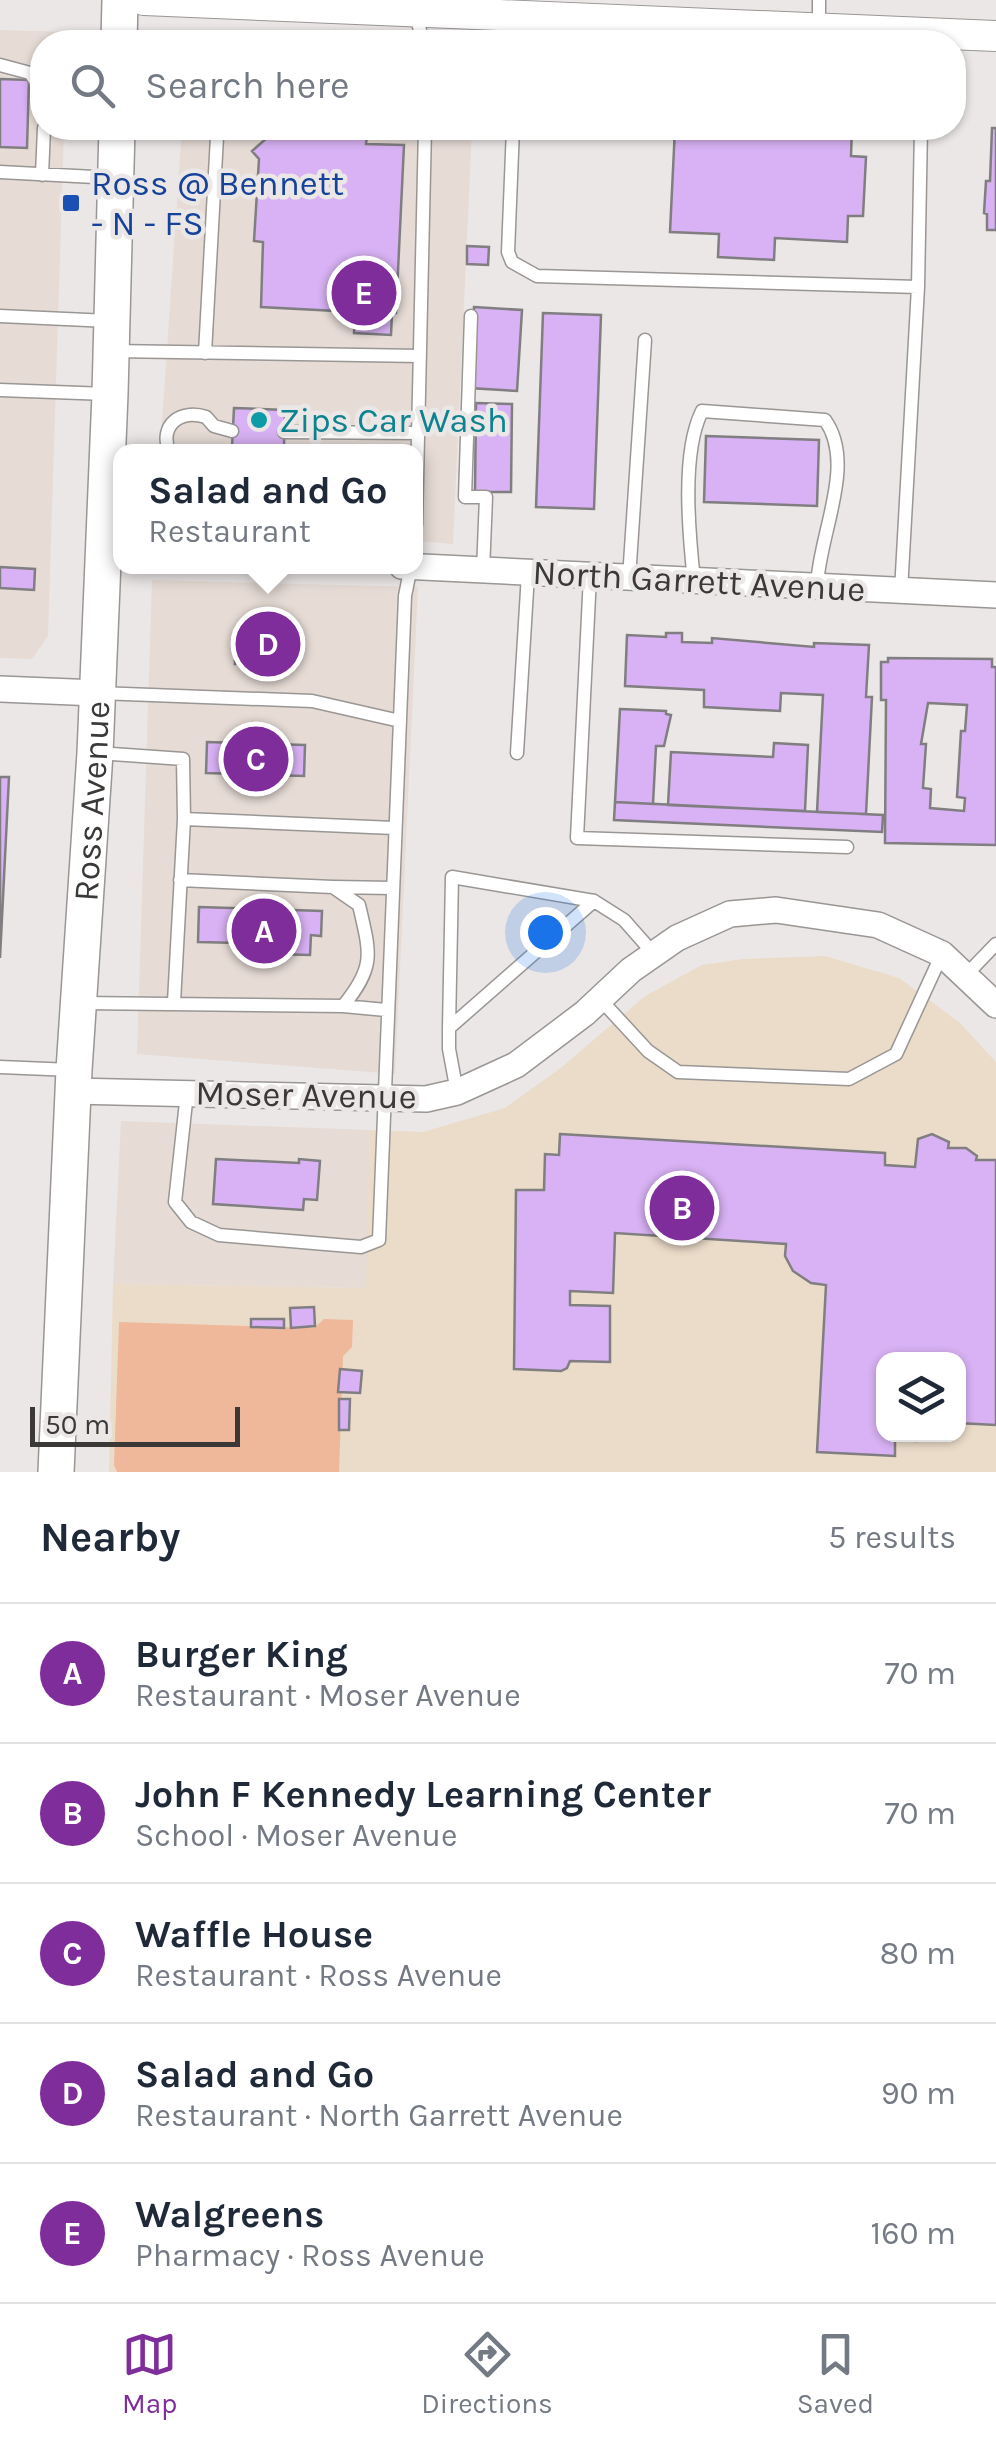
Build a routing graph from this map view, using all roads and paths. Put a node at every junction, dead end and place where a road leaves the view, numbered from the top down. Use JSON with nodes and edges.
{"nodes":[{"id":1,"x":120,"y":0,"type":"edge"},
{"id":2,"x":144,"y":0,"type":"edge"},
{"id":3,"x":819,"y":14,"type":"edge"},
{"id":4,"x":417,"y":19,"type":"edge"},
{"id":5,"x":517,"y":29,"type":"edge"},
{"id":6,"x":119,"y":30,"type":"edge"},
{"id":7,"x":893,"y":30,"type":"edge"},
{"id":8,"x":966,"y":36,"type":"edge"},
{"id":9,"x":996,"y":36,"type":"edge"},
{"id":10,"x":0,"y":65,"type":"edge"},
{"id":11,"x":30,"y":73,"type":"edge"},
{"id":12,"x":43,"y":140,"type":"edge"},
{"id":13,"x":117,"y":140,"type":"edge"},
{"id":14,"x":217,"y":140,"type":"edge"},
{"id":15,"x":424,"y":140,"type":"edge"},
{"id":16,"x":513,"y":140,"type":"edge"},
{"id":17,"x":922,"y":140,"type":"edge"},
{"id":18,"x":0,"y":172,"type":"edge"},
{"id":19,"x":42,"y":175,"type":"junction"},
{"id":20,"x":115,"y":178,"type":"junction"},
{"id":21,"x":918,"y":287,"type":"junction"},
{"id":22,"x":0,"y":316,"type":"edge"},
{"id":23,"x":471,"y":316,"type":"dead end"},
{"id":24,"x":111,"y":336,"type":"junction"},
{"id":25,"x":645,"y":340,"type":"dead end"},
{"id":26,"x":205,"y":353,"type":"junction"},
{"id":27,"x":420,"y":356,"type":"junction"},
{"id":28,"x":0,"y":390,"type":"edge"},
{"id":29,"x":110,"y":394,"type":"junction"},
{"id":30,"x":232,"y":431,"type":"dead end"},
{"id":31,"x":284,"y":432,"type":"dead end"},
{"id":32,"x":419,"y":434,"type":"junction"},
{"id":33,"x":168,"y":444,"type":"edge"},
{"id":34,"x":419,"y":444,"type":"edge"},
{"id":35,"x":112,"y":552,"type":"edge"},
{"id":36,"x":423,"y":568,"type":"edge"},
{"id":37,"x":483,"y":571,"type":"junction"},
{"id":38,"x":410,"y":574,"type":"edge"},
{"id":39,"x":528,"y":574,"type":"junction"},
{"id":40,"x":590,"y":576,"type":"junction"},
{"id":41,"x":629,"y":578,"type":"junction"},
{"id":42,"x":694,"y":581,"type":"junction"},
{"id":43,"x":818,"y":587,"type":"junction"},
{"id":44,"x":901,"y":591,"type":"junction"},
{"id":45,"x":996,"y":596,"type":"edge"},
{"id":46,"x":0,"y":689,"type":"edge"},
{"id":47,"x":96,"y":693,"type":"junction"},
{"id":48,"x":400,"y":721,"type":"junction"},
{"id":49,"x":95,"y":753,"type":"junction"},
{"id":50,"x":516,"y":753,"type":"dead end"},
{"id":51,"x":184,"y":819,"type":"junction"},
{"id":52,"x":394,"y":828,"type":"junction"},
{"id":53,"x":848,"y":848,"type":"dead end"},
{"id":54,"x":180,"y":880,"type":"junction"},
{"id":55,"x":333,"y":887,"type":"junction"},
{"id":56,"x":392,"y":888,"type":"junction"},
{"id":57,"x":594,"y":901,"type":"junction"},
{"id":58,"x":996,"y":944,"type":"edge"},
{"id":59,"x":654,"y":954,"type":"junction"},
{"id":60,"x":942,"y":954,"type":"junction"},
{"id":61,"x":966,"y":976,"type":"junction"},
{"id":62,"x":600,"y":999,"type":"junction"},
{"id":63,"x":79,"y":1002,"type":"junction"},
{"id":64,"x":174,"y":1002,"type":"junction"},
{"id":65,"x":996,"y":1004,"type":"edge"},
{"id":66,"x":342,"y":1006,"type":"junction"},
{"id":67,"x":386,"y":1010,"type":"junction"},
{"id":68,"x":449,"y":1028,"type":"junction"},
{"id":69,"x":0,"y":1066,"type":"edge"},
{"id":70,"x":74,"y":1080,"type":"junction"},
{"id":71,"x":457,"y":1092,"type":"junction"},
{"id":72,"x":186,"y":1093,"type":"junction"},
{"id":73,"x":384,"y":1098,"type":"junction"},
{"id":74,"x":56,"y":1472,"type":"edge"}],
"edges":[{"from":1,"to":6,"type":"main road"},
{"from":2,"to":4,"type":"street"},
{"from":3,"to":5,"type":"street"},
{"from":3,"to":7,"type":"street"},
{"from":4,"to":5,"type":"street"},
{"from":8,"to":9,"type":"street"},
{"from":10,"to":11,"type":"lane"},
{"from":12,"to":19,"type":"lane"},
{"from":13,"to":20,"type":"main road","name":"Ross Avenue"},
{"from":14,"to":26,"type":"lane"},
{"from":15,"to":27,"type":"lane"},
{"from":16,"to":21,"type":"lane"},
{"from":17,"to":21,"type":"lane"},
{"from":18,"to":19,"type":"lane"},
{"from":19,"to":20,"type":"lane"},
{"from":20,"to":24,"type":"main road","name":"Ross Avenue"},
{"from":21,"to":44,"type":"lane"},
{"from":22,"to":24,"type":"lane"},
{"from":23,"to":37,"type":"lane"},
{"from":24,"to":26,"type":"lane"},
{"from":24,"to":29,"type":"main road","name":"Ross Avenue"},
{"from":25,"to":41,"type":"lane"},
{"from":26,"to":27,"type":"lane"},
{"from":27,"to":32,"type":"lane"},
{"from":28,"to":29,"type":"lane"},
{"from":29,"to":35,"type":"main road","name":"Ross Avenue"},
{"from":30,"to":33,"type":"lane"},
{"from":31,"to":32,"type":"lane"},
{"from":32,"to":34,"type":"lane"},
{"from":35,"to":47,"type":"main road","name":"Ross Avenue"},
{"from":36,"to":37,"type":"street","name":"North Garrett Avenue"},
{"from":37,"to":39,"type":"street","name":"North Garrett Avenue"},
{"from":38,"to":48,"type":"lane"},
{"from":39,"to":40,"type":"street","name":"North Garrett Avenue"},
{"from":39,"to":50,"type":"lane"},
{"from":40,"to":41,"type":"street","name":"North Garrett Avenue"},
{"from":40,"to":53,"type":"lane"},
{"from":41,"to":42,"type":"street","name":"North Garrett Avenue"},
{"from":42,"to":43,"type":"street","name":"North Garrett Avenue"},
{"from":42,"to":43,"type":"lane"},
{"from":43,"to":44,"type":"street","name":"North Garrett Avenue"},
{"from":44,"to":45,"type":"street","name":"North Garrett Avenue"},
{"from":46,"to":47,"type":"street"},
{"from":47,"to":48,"type":"lane"},
{"from":47,"to":49,"type":"main road","name":"Ross Avenue"},
{"from":48,"to":52,"type":"lane"},
{"from":49,"to":51,"type":"lane"},
{"from":49,"to":63,"type":"main road","name":"Ross Avenue"},
{"from":51,"to":52,"type":"lane"},
{"from":51,"to":54,"type":"lane"},
{"from":52,"to":56,"type":"lane"},
{"from":54,"to":55,"type":"lane"},
{"from":54,"to":64,"type":"lane"},
{"from":55,"to":56,"type":"lane"},
{"from":55,"to":66,"type":"lane"},
{"from":56,"to":67,"type":"lane"},
{"from":57,"to":59,"type":"lane"},
{"from":57,"to":68,"type":"lane"},
{"from":57,"to":68,"type":"lane"},
{"from":58,"to":61,"type":"lane"},
{"from":59,"to":60,"type":"street","name":"Moser Avenue"},
{"from":59,"to":62,"type":"street","name":"Moser Avenue"},
{"from":60,"to":61,"type":"street","name":"Moser Avenue"},
{"from":60,"to":62,"type":"lane"},
{"from":61,"to":65,"type":"street","name":"Moser Avenue"},
{"from":62,"to":71,"type":"street","name":"Moser Avenue"},
{"from":63,"to":64,"type":"lane"},
{"from":63,"to":70,"type":"main road","name":"Ross Avenue"},
{"from":64,"to":66,"type":"lane"},
{"from":66,"to":67,"type":"lane"},
{"from":67,"to":73,"type":"lane"},
{"from":68,"to":71,"type":"lane"},
{"from":69,"to":70,"type":"lane"},
{"from":70,"to":72,"type":"street","name":"Moser Avenue"},
{"from":70,"to":74,"type":"main road","name":"Ross Avenue"},
{"from":71,"to":73,"type":"street","name":"Moser Avenue"},
{"from":72,"to":73,"type":"street","name":"Moser Avenue"},
{"from":72,"to":73,"type":"lane"}]}
